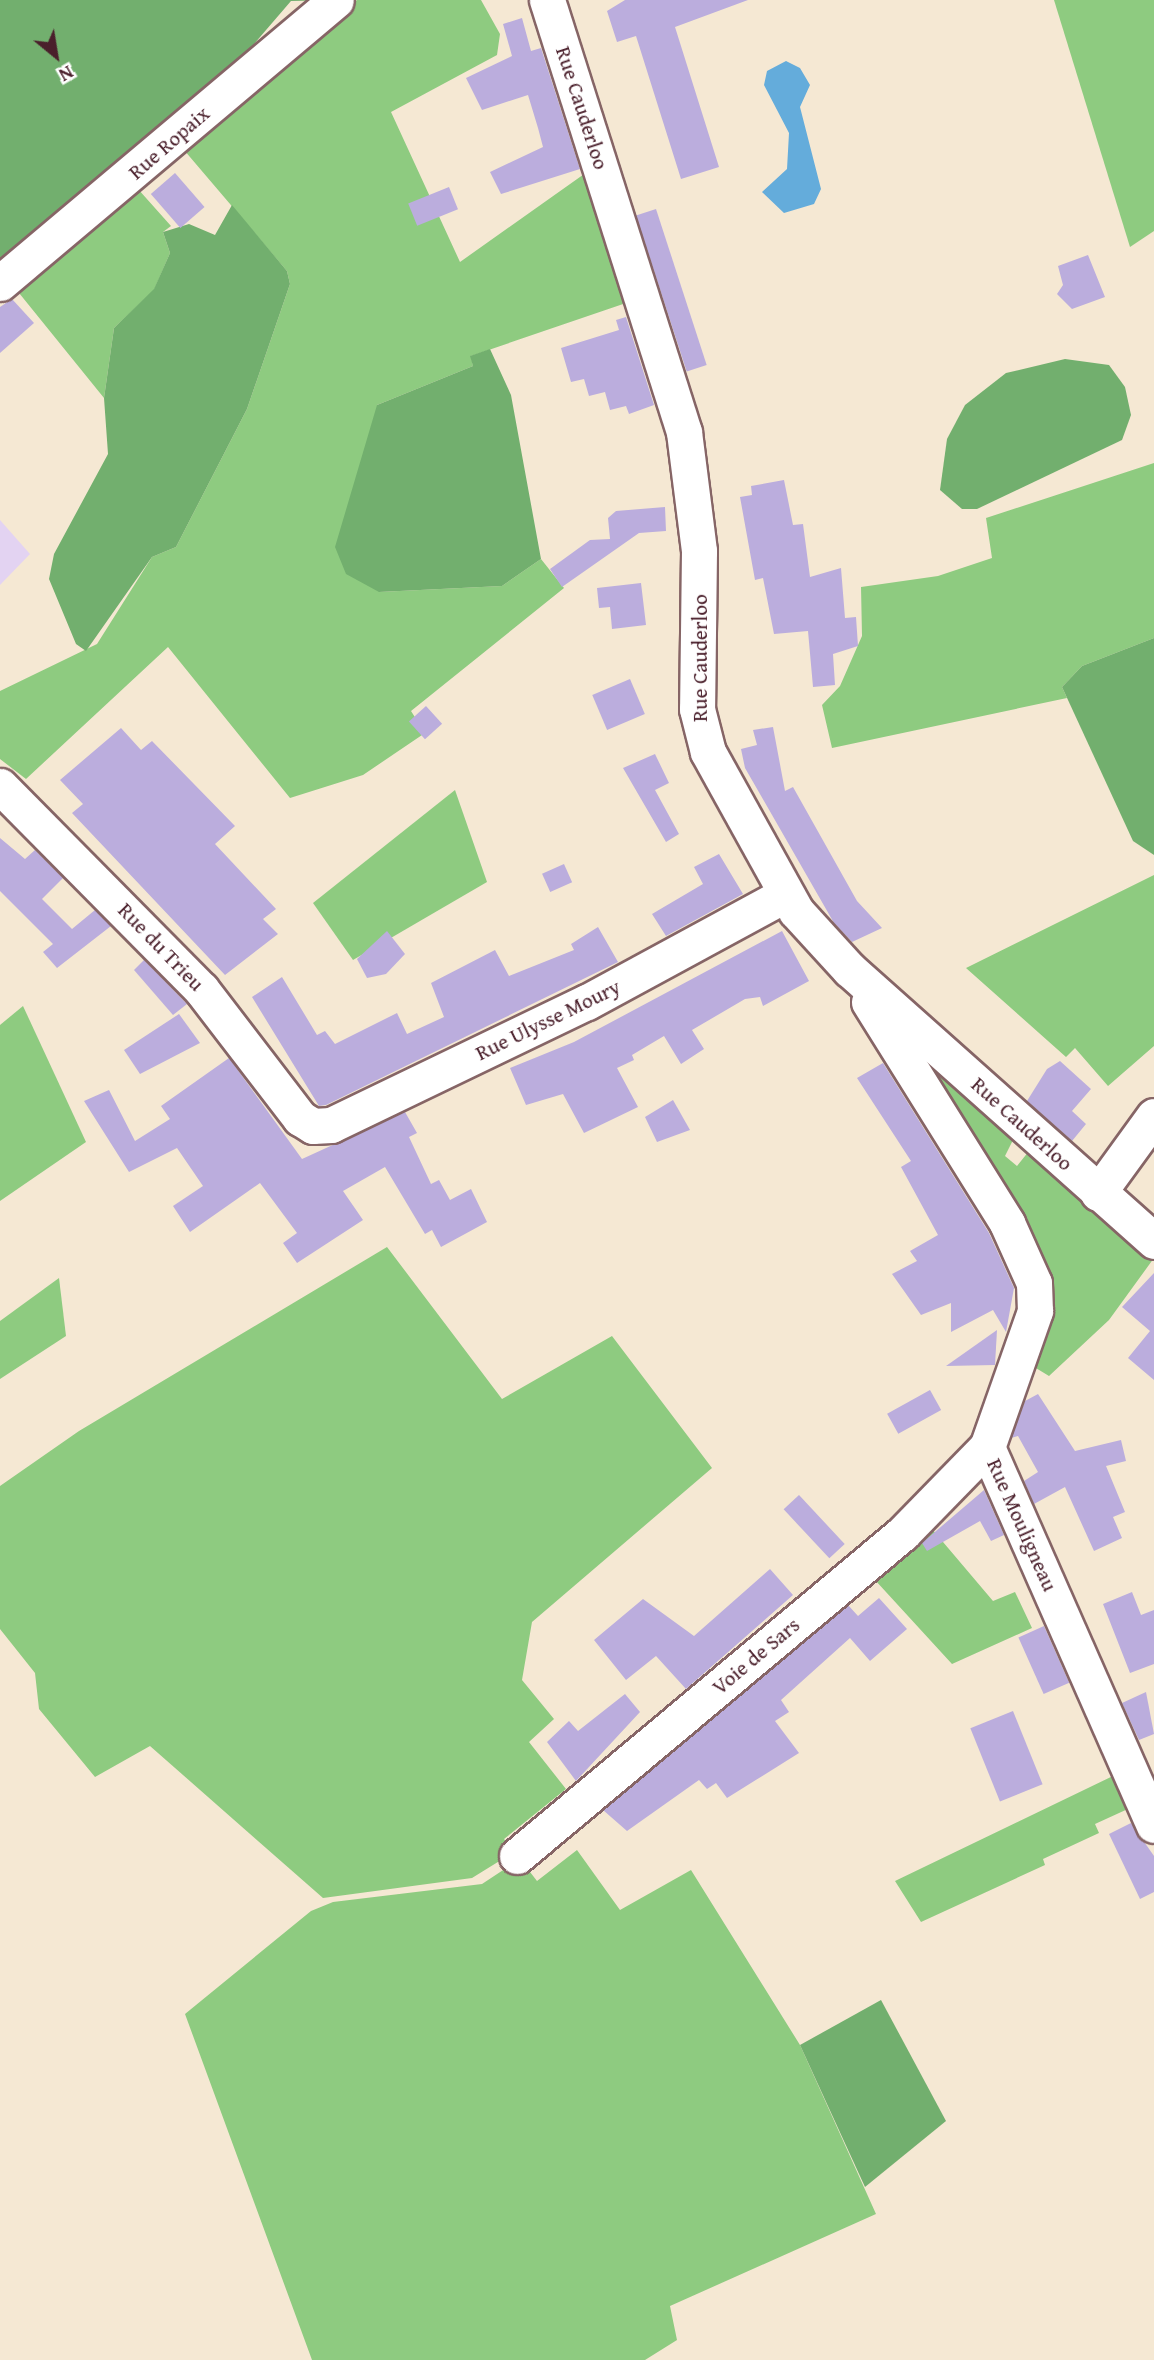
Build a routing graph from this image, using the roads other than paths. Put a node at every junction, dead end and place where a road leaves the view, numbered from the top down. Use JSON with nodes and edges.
{"nodes":[{"id":1,"x":547,"y":0,"type":"edge"},
{"id":2,"x":335,"y":1,"type":"edge"},
{"id":3,"x":0,"y":283,"type":"edge"},
{"id":4,"x":0,"y":786,"type":"edge"},
{"id":5,"x":784,"y":895,"type":"junction"},
{"id":6,"x":849,"y":969,"type":"junction"},
{"id":7,"x":1154,"y":1116,"type":"edge"},
{"id":8,"x":307,"y":1123,"type":"joint"},
{"id":9,"x":1098,"y":1192,"type":"junction"},
{"id":10,"x":1154,"y":1241,"type":"edge"},
{"id":11,"x":987,"y":1447,"type":"junction"},
{"id":12,"x":1154,"y":1825,"type":"edge"},
{"id":13,"x":517,"y":1856,"type":"dead end"}],
"edges":[{"from":1,"to":5,"type":"street","name":"Rue Cauderloo"},
{"from":2,"to":3,"type":"street","name":"Rue Ropaix"},
{"from":4,"to":8,"type":"street","name":"Rue du Trieu"},
{"from":5,"to":6,"type":"street","name":"Rue Cauderloo"},
{"from":5,"to":8,"type":"street","name":"Rue Ulysse Moury"},
{"from":6,"to":9,"type":"street","name":"Rue Cauderloo"},
{"from":6,"to":11,"type":"street","name":"Rue Mouligneau"},
{"from":7,"to":9,"type":"street"},
{"from":9,"to":10,"type":"street","name":"Rue Cauderloo"},
{"from":11,"to":12,"type":"street","name":"Rue Mouligneau"},
{"from":11,"to":13,"type":"street","name":"Voie de Sars"}]}
